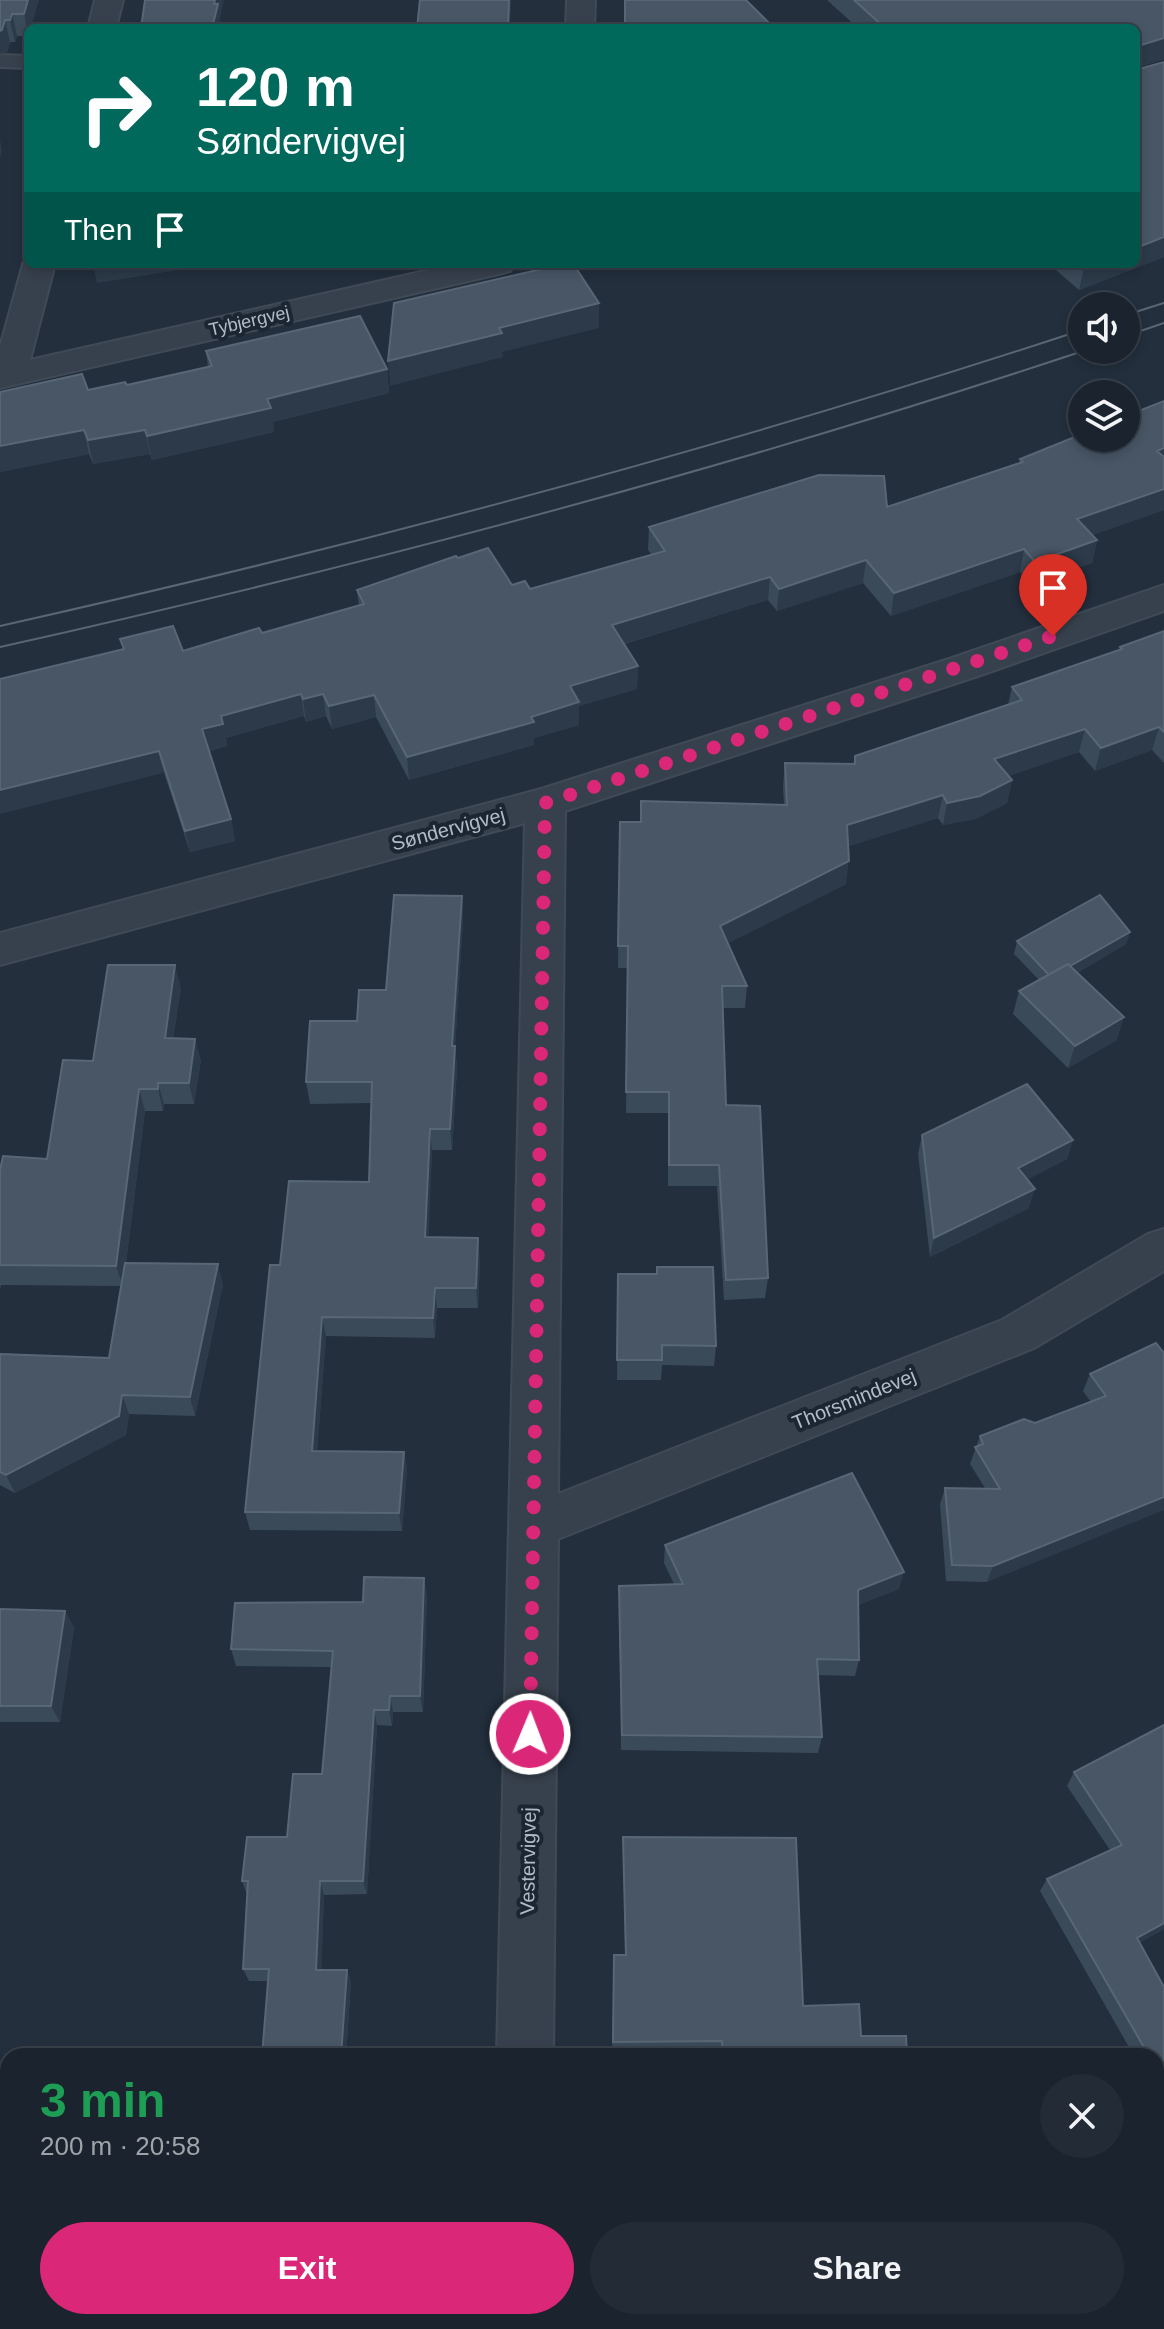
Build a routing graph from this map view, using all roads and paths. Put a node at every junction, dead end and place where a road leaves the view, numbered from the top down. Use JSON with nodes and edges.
{"nodes":[{"id":1,"x":109,"y":0,"type":"edge"},
{"id":2,"x":581,"y":0,"type":"edge"},
{"id":3,"x":103,"y":24,"type":"edge"},
{"id":4,"x":580,"y":24,"type":"edge"},
{"id":5,"x":0,"y":61,"type":"edge"},
{"id":6,"x":24,"y":62,"type":"edge"},
{"id":7,"x":38,"y":268,"type":"edge"},
{"id":8,"x":481,"y":268,"type":"edge"},
{"id":9,"x":4,"y":376,"type":"edge"},
{"id":10,"x":1164,"y":598,"type":"edge"},
{"id":11,"x":545,"y":803,"type":"junction"},
{"id":12,"x":0,"y":949,"type":"edge"},
{"id":13,"x":1164,"y":1248,"type":"edge"},
{"id":14,"x":534,"y":1526,"type":"junction"},
{"id":15,"x":525,"y":2048,"type":"edge"}],
"edges":[{"from":1,"to":3,"type":"street"},
{"from":2,"to":4,"type":"street"},
{"from":5,"to":6,"type":"lane"},
{"from":7,"to":9,"type":"street"},
{"from":8,"to":9,"type":"street","name":"Tybjergvej"},
{"from":10,"to":11,"type":"street","name":"Søndervigvej"},
{"from":11,"to":12,"type":"street","name":"Søndervigvej"},
{"from":11,"to":14,"type":"street","name":"Vestervigvej"},
{"from":13,"to":14,"type":"street","name":"Thorsmindevej"},
{"from":14,"to":15,"type":"street","name":"Vestervigvej"}]}
